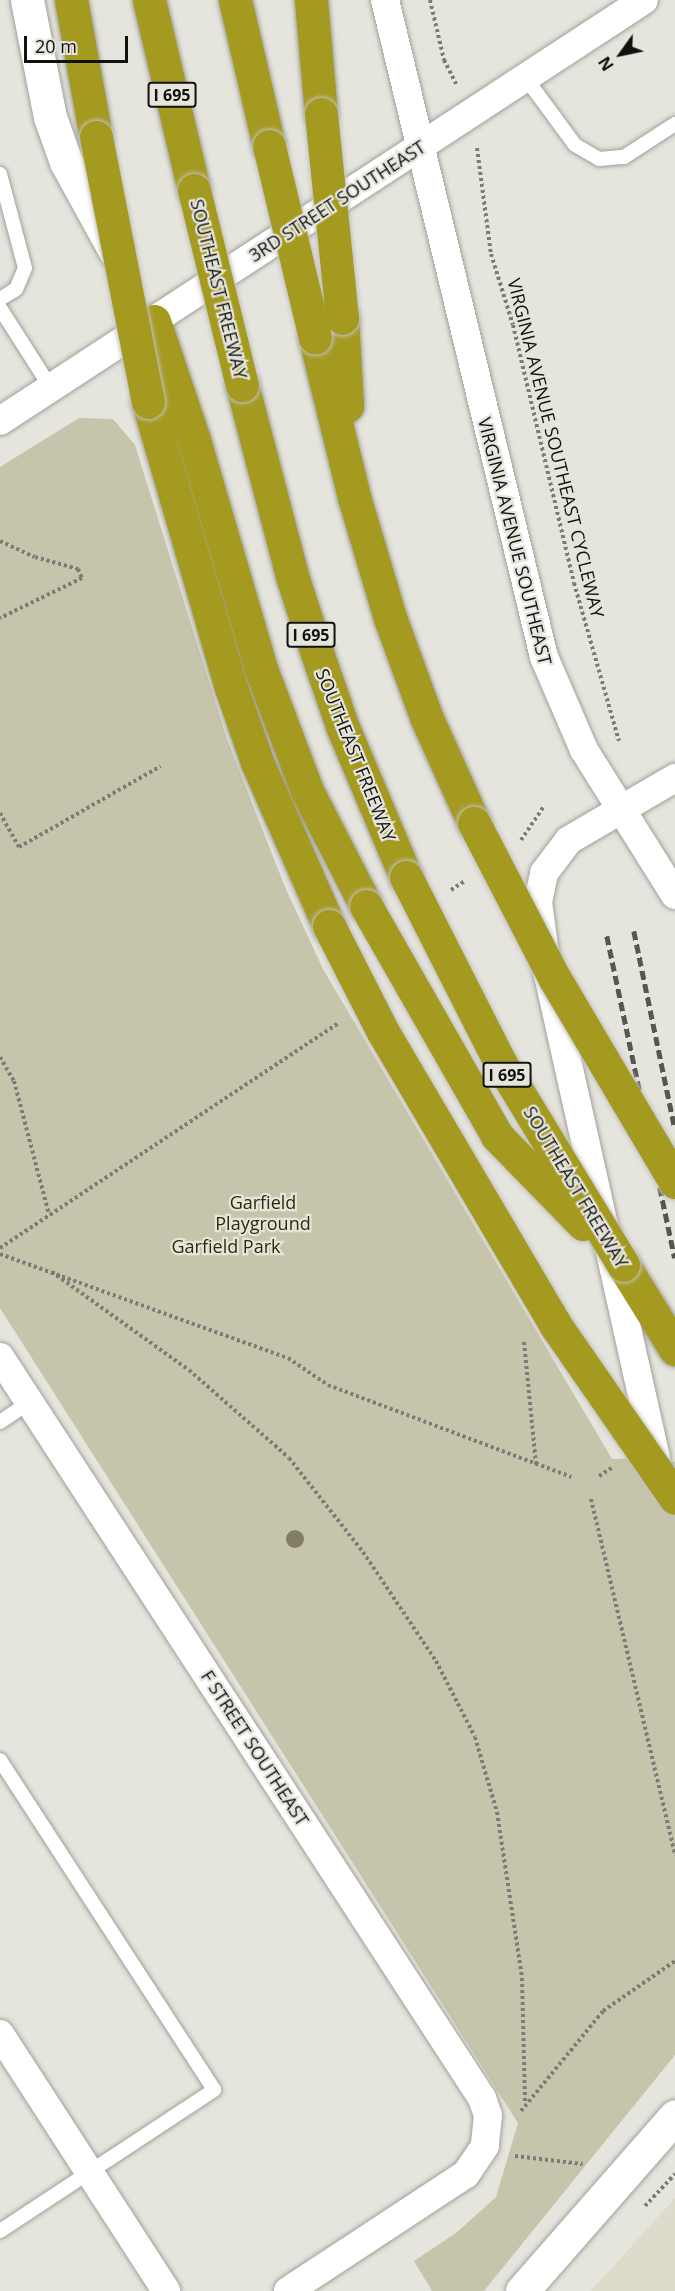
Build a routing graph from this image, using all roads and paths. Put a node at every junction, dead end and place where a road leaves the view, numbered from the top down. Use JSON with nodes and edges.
{"nodes":[{"id":1,"x":27,"y":0,"type":"edge"},
{"id":2,"x":71,"y":0,"type":"edge"},
{"id":3,"x":149,"y":0,"type":"edge"},
{"id":4,"x":235,"y":0,"type":"edge"},
{"id":5,"x":310,"y":0,"type":"edge"},
{"id":6,"x":385,"y":0,"type":"edge"},
{"id":7,"x":430,"y":0,"type":"edge"},
{"id":8,"x":644,"y":0,"type":"edge"},
{"id":9,"x":525,"y":77,"type":"junction"},
{"id":10,"x":458,"y":88,"type":"dead end"},
{"id":11,"x":675,"y":124,"type":"edge"},
{"id":12,"x":476,"y":140,"type":"dead end"},
{"id":13,"x":420,"y":147,"type":"junction"},
{"id":14,"x":0,"y":174,"type":"edge"},
{"id":15,"x":0,"y":299,"type":"edge"},
{"id":16,"x":0,"y":308,"type":"edge"},
{"id":17,"x":154,"y":321,"type":"junction"},
{"id":18,"x":51,"y":388,"type":"junction"},
{"id":19,"x":0,"y":421,"type":"edge"},
{"id":20,"x":354,"y":497,"type":"junction"},
{"id":21,"x":0,"y":541,"type":"edge"},
{"id":22,"x":0,"y":618,"type":"edge"},
{"id":23,"x":621,"y":747,"type":"dead end"},
{"id":24,"x":161,"y":766,"type":"dead end"},
{"id":25,"x":675,"y":778,"type":"edge"},
{"id":26,"x":544,"y":806,"type":"dead end"},
{"id":27,"x":619,"y":809,"type":"junction"},
{"id":28,"x":0,"y":813,"type":"edge"},
{"id":29,"x":520,"y":842,"type":"dead end"},
{"id":30,"x":675,"y":895,"type":"edge"},
{"id":31,"x":346,"y":1019,"type":"dead end"},
{"id":32,"x":0,"y":1057,"type":"edge"},
{"id":33,"x":675,"y":1182,"type":"edge"},
{"id":34,"x":50,"y":1214,"type":"junction"},
{"id":35,"x":0,"y":1248,"type":"edge"},
{"id":36,"x":0,"y":1254,"type":"edge"},
{"id":37,"x":623,"y":1265,"type":"junction"},
{"id":38,"x":52,"y":1272,"type":"junction"},
{"id":39,"x":523,"y":1336,"type":"dead end"},
{"id":40,"x":675,"y":1349,"type":"edge"},
{"id":41,"x":0,"y":1357,"type":"edge"},
{"id":42,"x":30,"y":1402,"type":"junction"},
{"id":43,"x":0,"y":1422,"type":"edge"},
{"id":44,"x":656,"y":1458,"type":"dead end"},
{"id":45,"x":537,"y":1464,"type":"junction"},
{"id":46,"x":615,"y":1466,"type":"dead end"},
{"id":47,"x":599,"y":1476,"type":"dead end"},
{"id":48,"x":571,"y":1477,"type":"dead end"},
{"id":49,"x":675,"y":1498,"type":"edge"},
{"id":50,"x":591,"y":1499,"type":"dead end"},
{"id":51,"x":0,"y":1760,"type":"edge"},
{"id":52,"x":675,"y":1855,"type":"edge"},
{"id":53,"x":675,"y":1961,"type":"edge"},
{"id":54,"x":0,"y":2034,"type":"edge"},
{"id":55,"x":525,"y":2101,"type":"junction"},
{"id":56,"x":519,"y":2114,"type":"dead end"},
{"id":57,"x":675,"y":2116,"type":"edge"},
{"id":58,"x":516,"y":2145,"type":"dead end"},
{"id":59,"x":583,"y":2164,"type":"dead end"},
{"id":60,"x":90,"y":2173,"type":"junction"},
{"id":61,"x":0,"y":2231,"type":"edge"},
{"id":62,"x":166,"y":2291,"type":"edge"},
{"id":63,"x":288,"y":2291,"type":"edge"},
{"id":64,"x":522,"y":2291,"type":"edge"}],
"edges":[{"from":1,"to":17,"type":"main road"},
{"from":2,"to":49,"type":"highway","bridge":true},
{"from":3,"to":37,"type":"highway","name":"SOUTHEAST FREEWAY","number":"I 695","bridge":true},
{"from":4,"to":20,"type":"highway","bridge":true},
{"from":5,"to":20,"type":"highway","bridge":true},
{"from":6,"to":13,"type":"street","name":"VIRGINIA AVENUE SOUTHEAST"},
{"from":7,"to":10,"type":"path"},
{"from":8,"to":9,"type":"street","name":"3RD STREET SOUTHEAST"},
{"from":9,"to":11,"type":"lane"},
{"from":9,"to":13,"type":"street","name":"3RD STREET SOUTHEAST"},
{"from":12,"to":23,"type":"path","name":"VIRGINIA AVENUE SOUTHEAST CYCLEWAY"},
{"from":13,"to":17,"type":"street","name":"3RD STREET SOUTHEAST"},
{"from":13,"to":27,"type":"street","name":"VIRGINIA AVENUE SOUTHEAST"},
{"from":14,"to":15,"type":"lane"},
{"from":16,"to":18,"type":"lane"},
{"from":17,"to":18,"type":"street","name":"3RD STREET SOUTHEAST"},
{"from":17,"to":37,"type":"highway","bridge":true},
{"from":18,"to":19,"type":"street","name":"3RD STREET SOUTHEAST"},
{"from":20,"to":33,"type":"highway","bridge":true},
{"from":21,"to":22,"type":"path"},
{"from":24,"to":28,"type":"path"},
{"from":25,"to":27,"type":"street"},
{"from":26,"to":29,"type":"path"},
{"from":27,"to":30,"type":"street","name":"VIRGINIA AVENUE SOUTHEAST"},
{"from":27,"to":44,"type":"street"},
{"from":31,"to":34,"type":"path"},
{"from":32,"to":34,"type":"path"},
{"from":34,"to":35,"type":"path"},
{"from":36,"to":38,"type":"path"},
{"from":37,"to":40,"type":"highway","name":"SOUTHEAST FREEWAY","number":"I 695"},
{"from":38,"to":45,"type":"path"},
{"from":38,"to":55,"type":"path"},
{"from":39,"to":45,"type":"path"},
{"from":41,"to":42,"type":"street","name":"F STREET SOUTHEAST"},
{"from":42,"to":43,"type":"lane"},
{"from":42,"to":63,"type":"street","name":"F STREET SOUTHEAST"},
{"from":45,"to":48,"type":"path"},
{"from":46,"to":47,"type":"path"},
{"from":50,"to":52,"type":"path"},
{"from":51,"to":60,"type":"lane"},
{"from":53,"to":55,"type":"path"},
{"from":54,"to":60,"type":"street"},
{"from":55,"to":56,"type":"path"},
{"from":57,"to":64,"type":"main road"},
{"from":58,"to":59,"type":"path"},
{"from":60,"to":61,"type":"lane"},
{"from":60,"to":62,"type":"street"}]}
